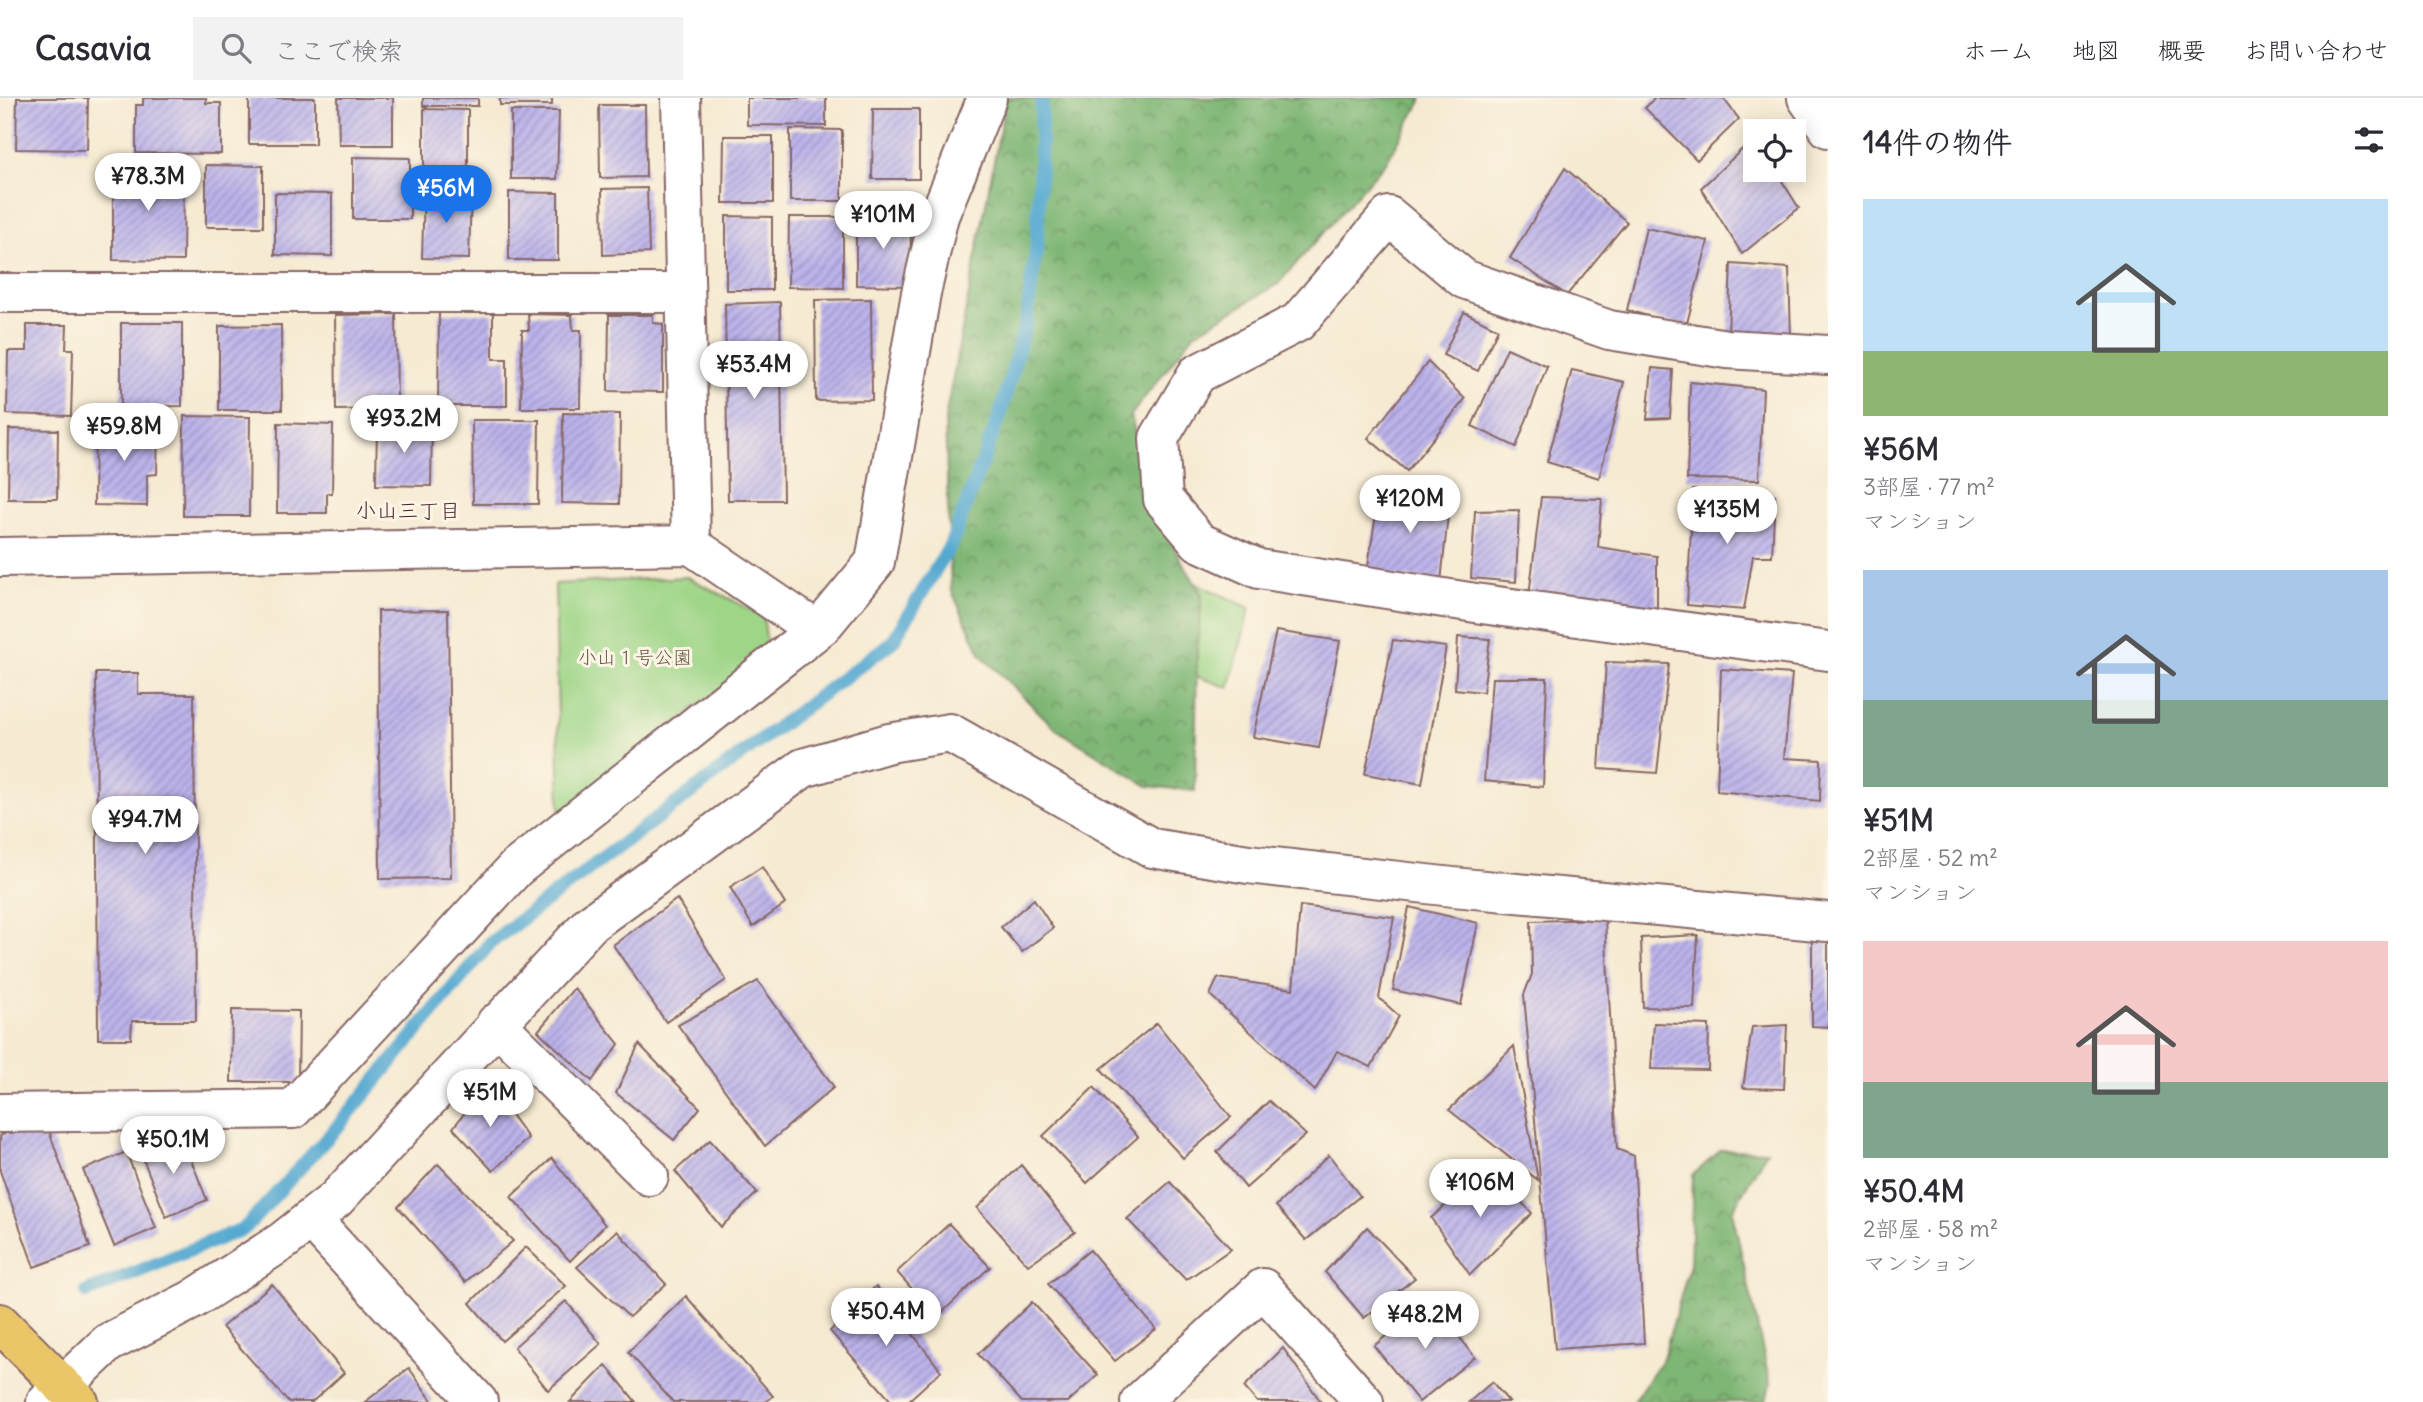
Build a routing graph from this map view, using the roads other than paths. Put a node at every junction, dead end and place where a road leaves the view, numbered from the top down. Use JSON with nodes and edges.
{"nodes":[{"id":1,"x":681,"y":98,"type":"edge"},
{"id":2,"x":987,"y":98,"type":"edge"},
{"id":3,"x":1807,"y":98,"type":"edge"},
{"id":4,"x":1828,"y":128,"type":"edge"},
{"id":5,"x":0,"y":293,"type":"edge"},
{"id":6,"x":685,"y":293,"type":"junction"},
{"id":7,"x":1828,"y":355,"type":"edge"},
{"id":8,"x":691,"y":545,"type":"junction"},
{"id":9,"x":0,"y":557,"type":"edge"},
{"id":10,"x":816,"y":630,"type":"junction"},
{"id":11,"x":1828,"y":652,"type":"edge"},
{"id":12,"x":1828,"y":922,"type":"edge"},
{"id":13,"x":496,"y":1023,"type":"junction"},
{"id":14,"x":0,"y":1113,"type":"edge"},
{"id":15,"x":649,"y":1176,"type":"dead end"},
{"id":16,"x":311,"y":1219,"type":"junction"},
{"id":17,"x":0,"y":1323,"type":"edge"},
{"id":18,"x":63,"y":1396,"type":"edge"},
{"id":19,"x":478,"y":1402,"type":"edge"},
{"id":20,"x":1140,"y":1402,"type":"edge"},
{"id":21,"x":1364,"y":1402,"type":"edge"}],
"edges":[{"from":1,"to":6,"type":"street"},
{"from":2,"to":10,"type":"street"},
{"from":3,"to":4,"type":"street"},
{"from":5,"to":6,"type":"street"},
{"from":6,"to":8,"type":"street"},
{"from":7,"to":11,"type":"street"},
{"from":8,"to":9,"type":"street"},
{"from":8,"to":10,"type":"street"},
{"from":10,"to":14,"type":"street"},
{"from":12,"to":13,"type":"street"},
{"from":13,"to":15,"type":"street"},
{"from":13,"to":16,"type":"street"},
{"from":16,"to":18,"type":"street"},
{"from":16,"to":19,"type":"street"},
{"from":17,"to":18,"type":"main road"},
{"from":20,"to":21,"type":"street"}]}
